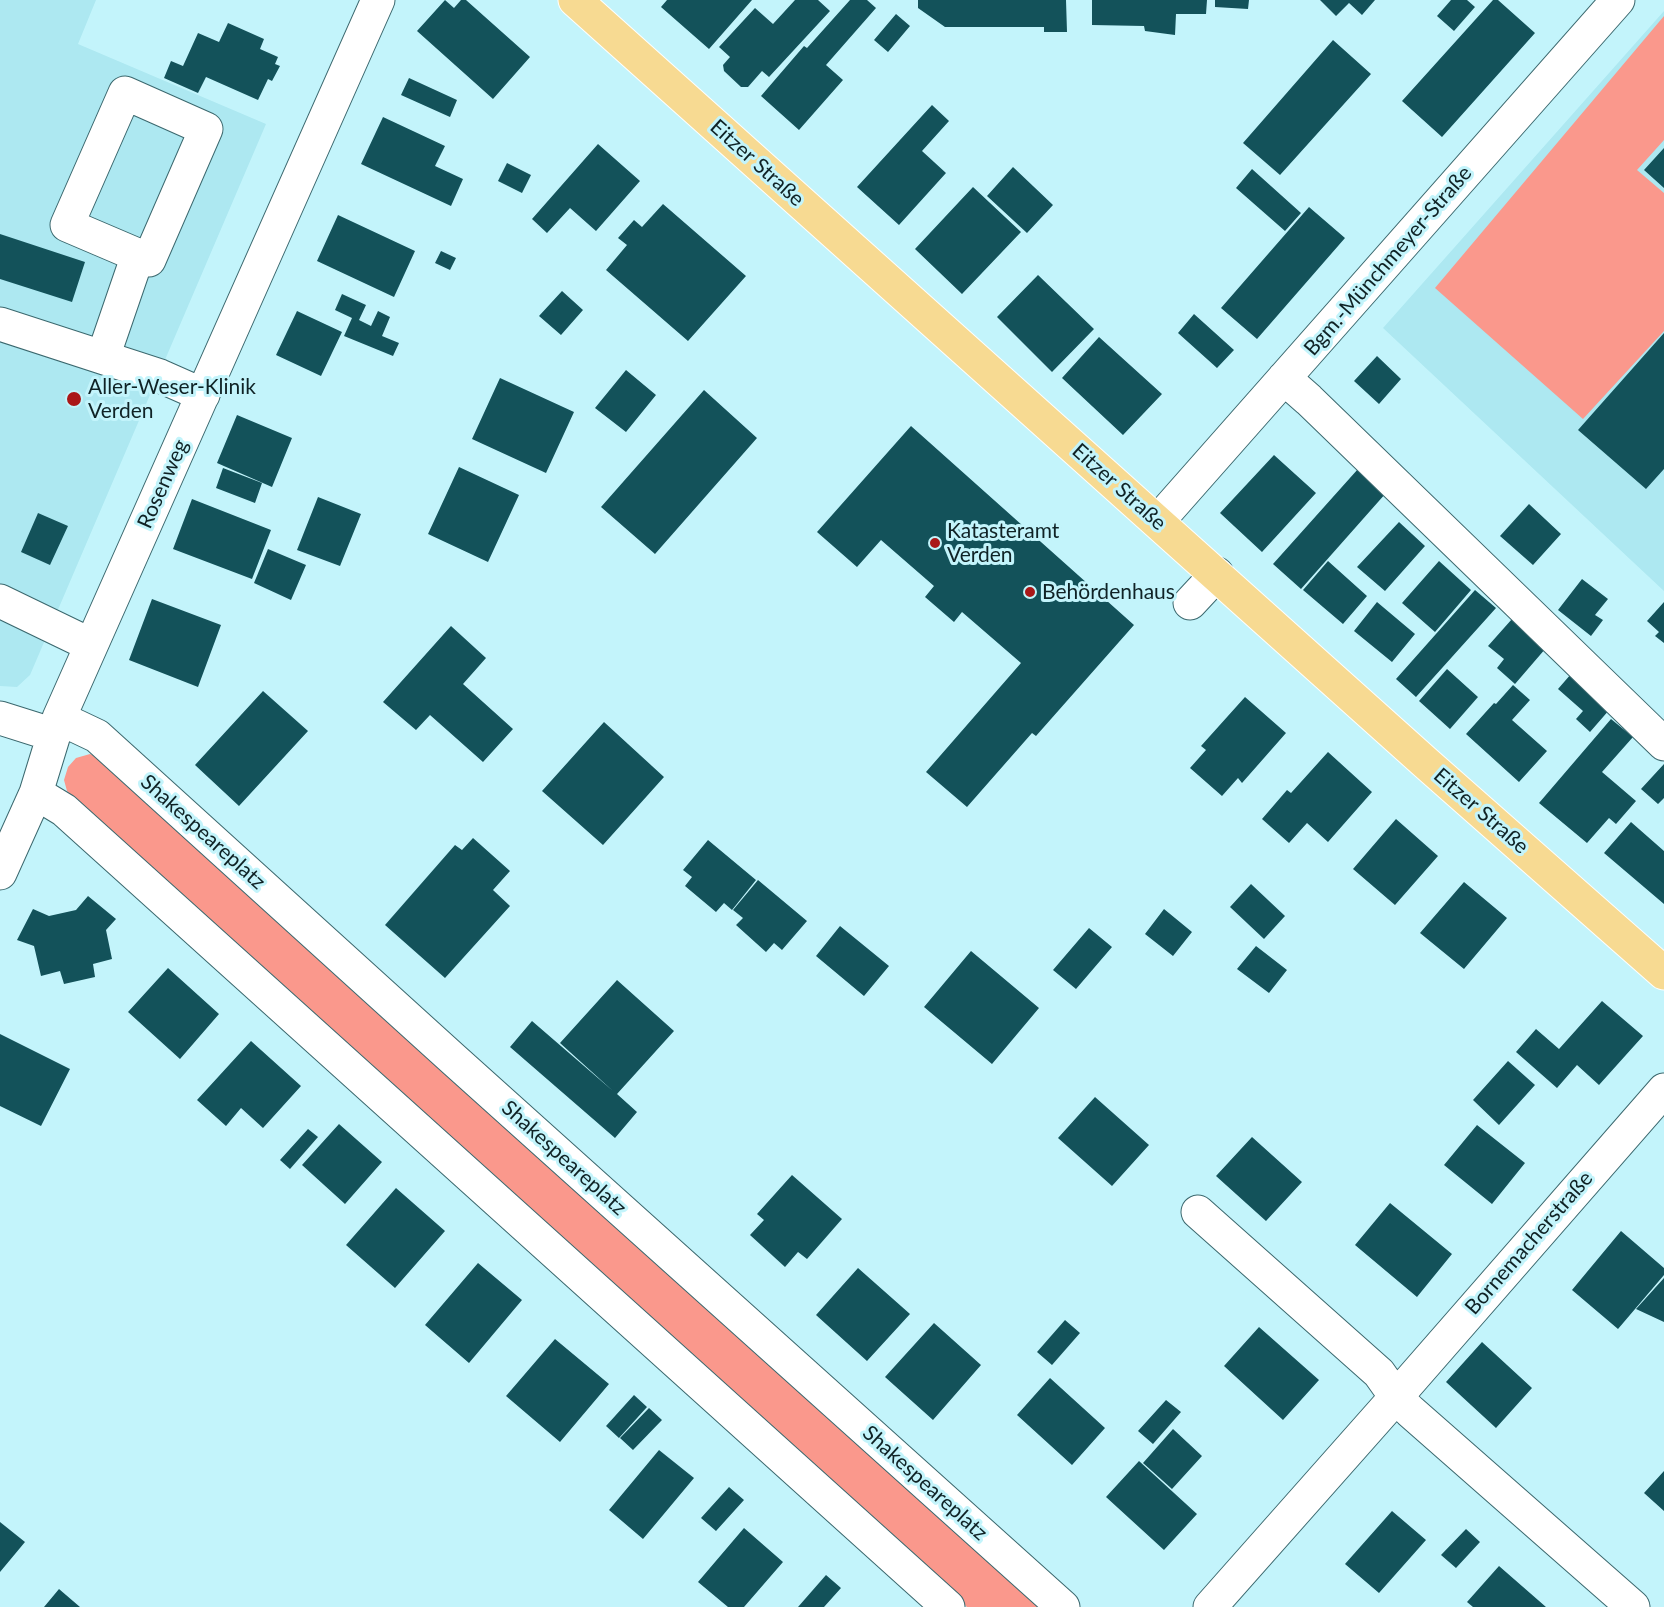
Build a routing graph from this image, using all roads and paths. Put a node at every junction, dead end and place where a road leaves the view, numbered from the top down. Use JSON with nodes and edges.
{"nodes":[{"id":1,"x":378,"y":0,"type":"edge"},
{"id":2,"x":575,"y":0,"type":"edge"},
{"id":3,"x":1618,"y":0,"type":"edge"},
{"id":4,"x":138,"y":255,"type":"junction"},
{"id":5,"x":0,"y":324,"type":"edge"},
{"id":6,"x":103,"y":357,"type":"junction"},
{"id":7,"x":1284,"y":378,"type":"junction"},
{"id":8,"x":203,"y":395,"type":"junction"},
{"id":9,"x":1158,"y":521,"type":"junction"},
{"id":10,"x":1216,"y":574,"type":"junction"},
{"id":11,"x":0,"y":601,"type":"edge"},
{"id":12,"x":1190,"y":603,"type":"dead end"},
{"id":13,"x":92,"y":645,"type":"junction"},
{"id":14,"x":0,"y":718,"type":"edge"},
{"id":15,"x":56,"y":726,"type":"junction"},
{"id":16,"x":1664,"y":744,"type":"edge"},
{"id":17,"x":36,"y":793,"type":"junction"},
{"id":18,"x":0,"y":873,"type":"edge"},
{"id":19,"x":1664,"y":973,"type":"edge"},
{"id":20,"x":1664,"y":1089,"type":"edge"},
{"id":21,"x":1198,"y":1212,"type":"dead end"},
{"id":22,"x":1396,"y":1397,"type":"junction"},
{"id":23,"x":948,"y":1607,"type":"edge"},
{"id":24,"x":1063,"y":1607,"type":"edge"},
{"id":25,"x":1210,"y":1607,"type":"edge"},
{"id":26,"x":1633,"y":1607,"type":"edge"}],
"edges":[{"from":1,"to":8,"type":"street","name":"Rosenweg"},
{"from":2,"to":9,"type":"main road","name":"Eitzer Straße"},
{"from":3,"to":7,"type":"street","name":"Bgm.-Münchmeyer-Straße"},
{"from":4,"to":4,"type":"street"},
{"from":4,"to":6,"type":"street"},
{"from":5,"to":6,"type":"street"},
{"from":6,"to":8,"type":"street"},
{"from":7,"to":9,"type":"street","name":"Bgm.-Münchmeyer-Straße"},
{"from":7,"to":16,"type":"street"},
{"from":8,"to":13,"type":"street","name":"Rosenweg"},
{"from":9,"to":10,"type":"main road","name":"Eitzer Straße"},
{"from":10,"to":12,"type":"street"},
{"from":10,"to":19,"type":"main road","name":"Eitzer Straße"},
{"from":11,"to":13,"type":"street"},
{"from":13,"to":15,"type":"street","name":"Rosenweg"},
{"from":14,"to":15,"type":"street","name":"Shakespeareplatz"},
{"from":15,"to":17,"type":"street","name":"Rosenweg"},
{"from":15,"to":24,"type":"street","name":"Shakespeareplatz"},
{"from":17,"to":18,"type":"street","name":"Rosenweg"},
{"from":17,"to":23,"type":"street"},
{"from":20,"to":22,"type":"street","name":"Bornemacherstraße"},
{"from":21,"to":22,"type":"street"},
{"from":22,"to":25,"type":"street","name":"Bornemacherstraße"},
{"from":22,"to":26,"type":"street"}]}
